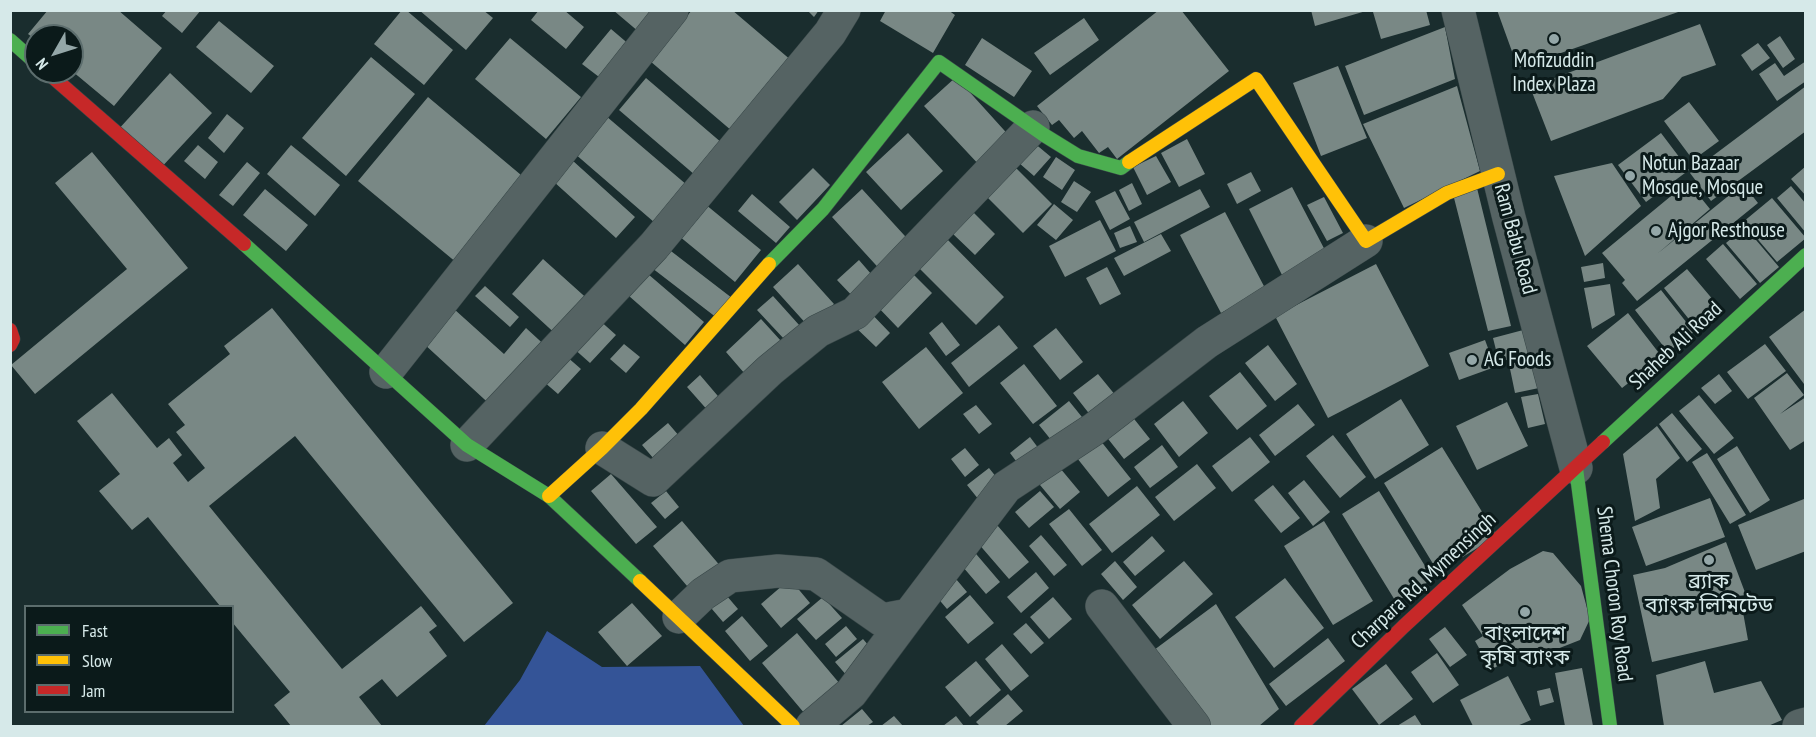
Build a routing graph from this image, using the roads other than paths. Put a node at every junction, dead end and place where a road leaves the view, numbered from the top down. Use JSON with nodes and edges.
{"nodes":[{"id":1,"x":672,"y":10,"type":"edge"},
{"id":2,"x":844,"y":10,"type":"edge"},
{"id":3,"x":1458,"y":10,"type":"edge"},
{"id":4,"x":10,"y":40,"type":"edge"},
{"id":5,"x":24,"y":52,"type":"edge"},
{"id":6,"x":61,"y":84,"type":"edge"},
{"id":7,"x":1033,"y":127,"type":"junction"},
{"id":8,"x":1498,"y":174,"type":"junction"},
{"id":9,"x":1366,"y":240,"type":"junction"},
{"id":10,"x":1806,"y":255,"type":"edge"},
{"id":11,"x":10,"y":330,"type":"edge"},
{"id":12,"x":10,"y":345,"type":"edge"},
{"id":13,"x":386,"y":372,"type":"junction"},
{"id":14,"x":467,"y":445,"type":"junction"},
{"id":15,"x":602,"y":448,"type":"junction"},
{"id":16,"x":1576,"y":468,"type":"junction"},
{"id":17,"x":549,"y":496,"type":"junction"},
{"id":18,"x":1102,"y":606,"type":"dead end"},
{"id":19,"x":909,"y":615,"type":"junction"},
{"id":20,"x":679,"y":617,"type":"junction"},
{"id":21,"x":1806,"y":724,"type":"edge"},
{"id":22,"x":793,"y":726,"type":"edge"},
{"id":23,"x":812,"y":726,"type":"edge"},
{"id":24,"x":1194,"y":726,"type":"edge"},
{"id":25,"x":1301,"y":726,"type":"edge"},
{"id":26,"x":1610,"y":726,"type":"edge"},
{"id":27,"x":1799,"y":726,"type":"edge"}],
"edges":[{"from":1,"to":13,"type":"street"},
{"from":2,"to":14,"type":"street"},
{"from":3,"to":8,"type":"street","name":"Ram Babu Road"},
{"from":4,"to":5,"type":"street"},
{"from":6,"to":13,"type":"street"},
{"from":7,"to":9,"type":"street"},
{"from":7,"to":15,"type":"street"},
{"from":7,"to":15,"type":"street"},
{"from":8,"to":9,"type":"street"},
{"from":8,"to":16,"type":"street","name":"Ram Babu Road"},
{"from":9,"to":19,"type":"street"},
{"from":10,"to":16,"type":"street","name":"Shaheb Ali Road"},
{"from":11,"to":12,"type":"street"},
{"from":13,"to":14,"type":"street"},
{"from":14,"to":17,"type":"street"},
{"from":15,"to":17,"type":"street"},
{"from":16,"to":25,"type":"street","name":"Charpara Rd, Mymensingh"},
{"from":16,"to":26,"type":"street","name":"Shema Choron Roy Road"},
{"from":17,"to":20,"type":"street"},
{"from":18,"to":24,"type":"street"},
{"from":19,"to":20,"type":"street"},
{"from":19,"to":23,"type":"street"},
{"from":20,"to":22,"type":"street"},
{"from":21,"to":27,"type":"street"}]}
